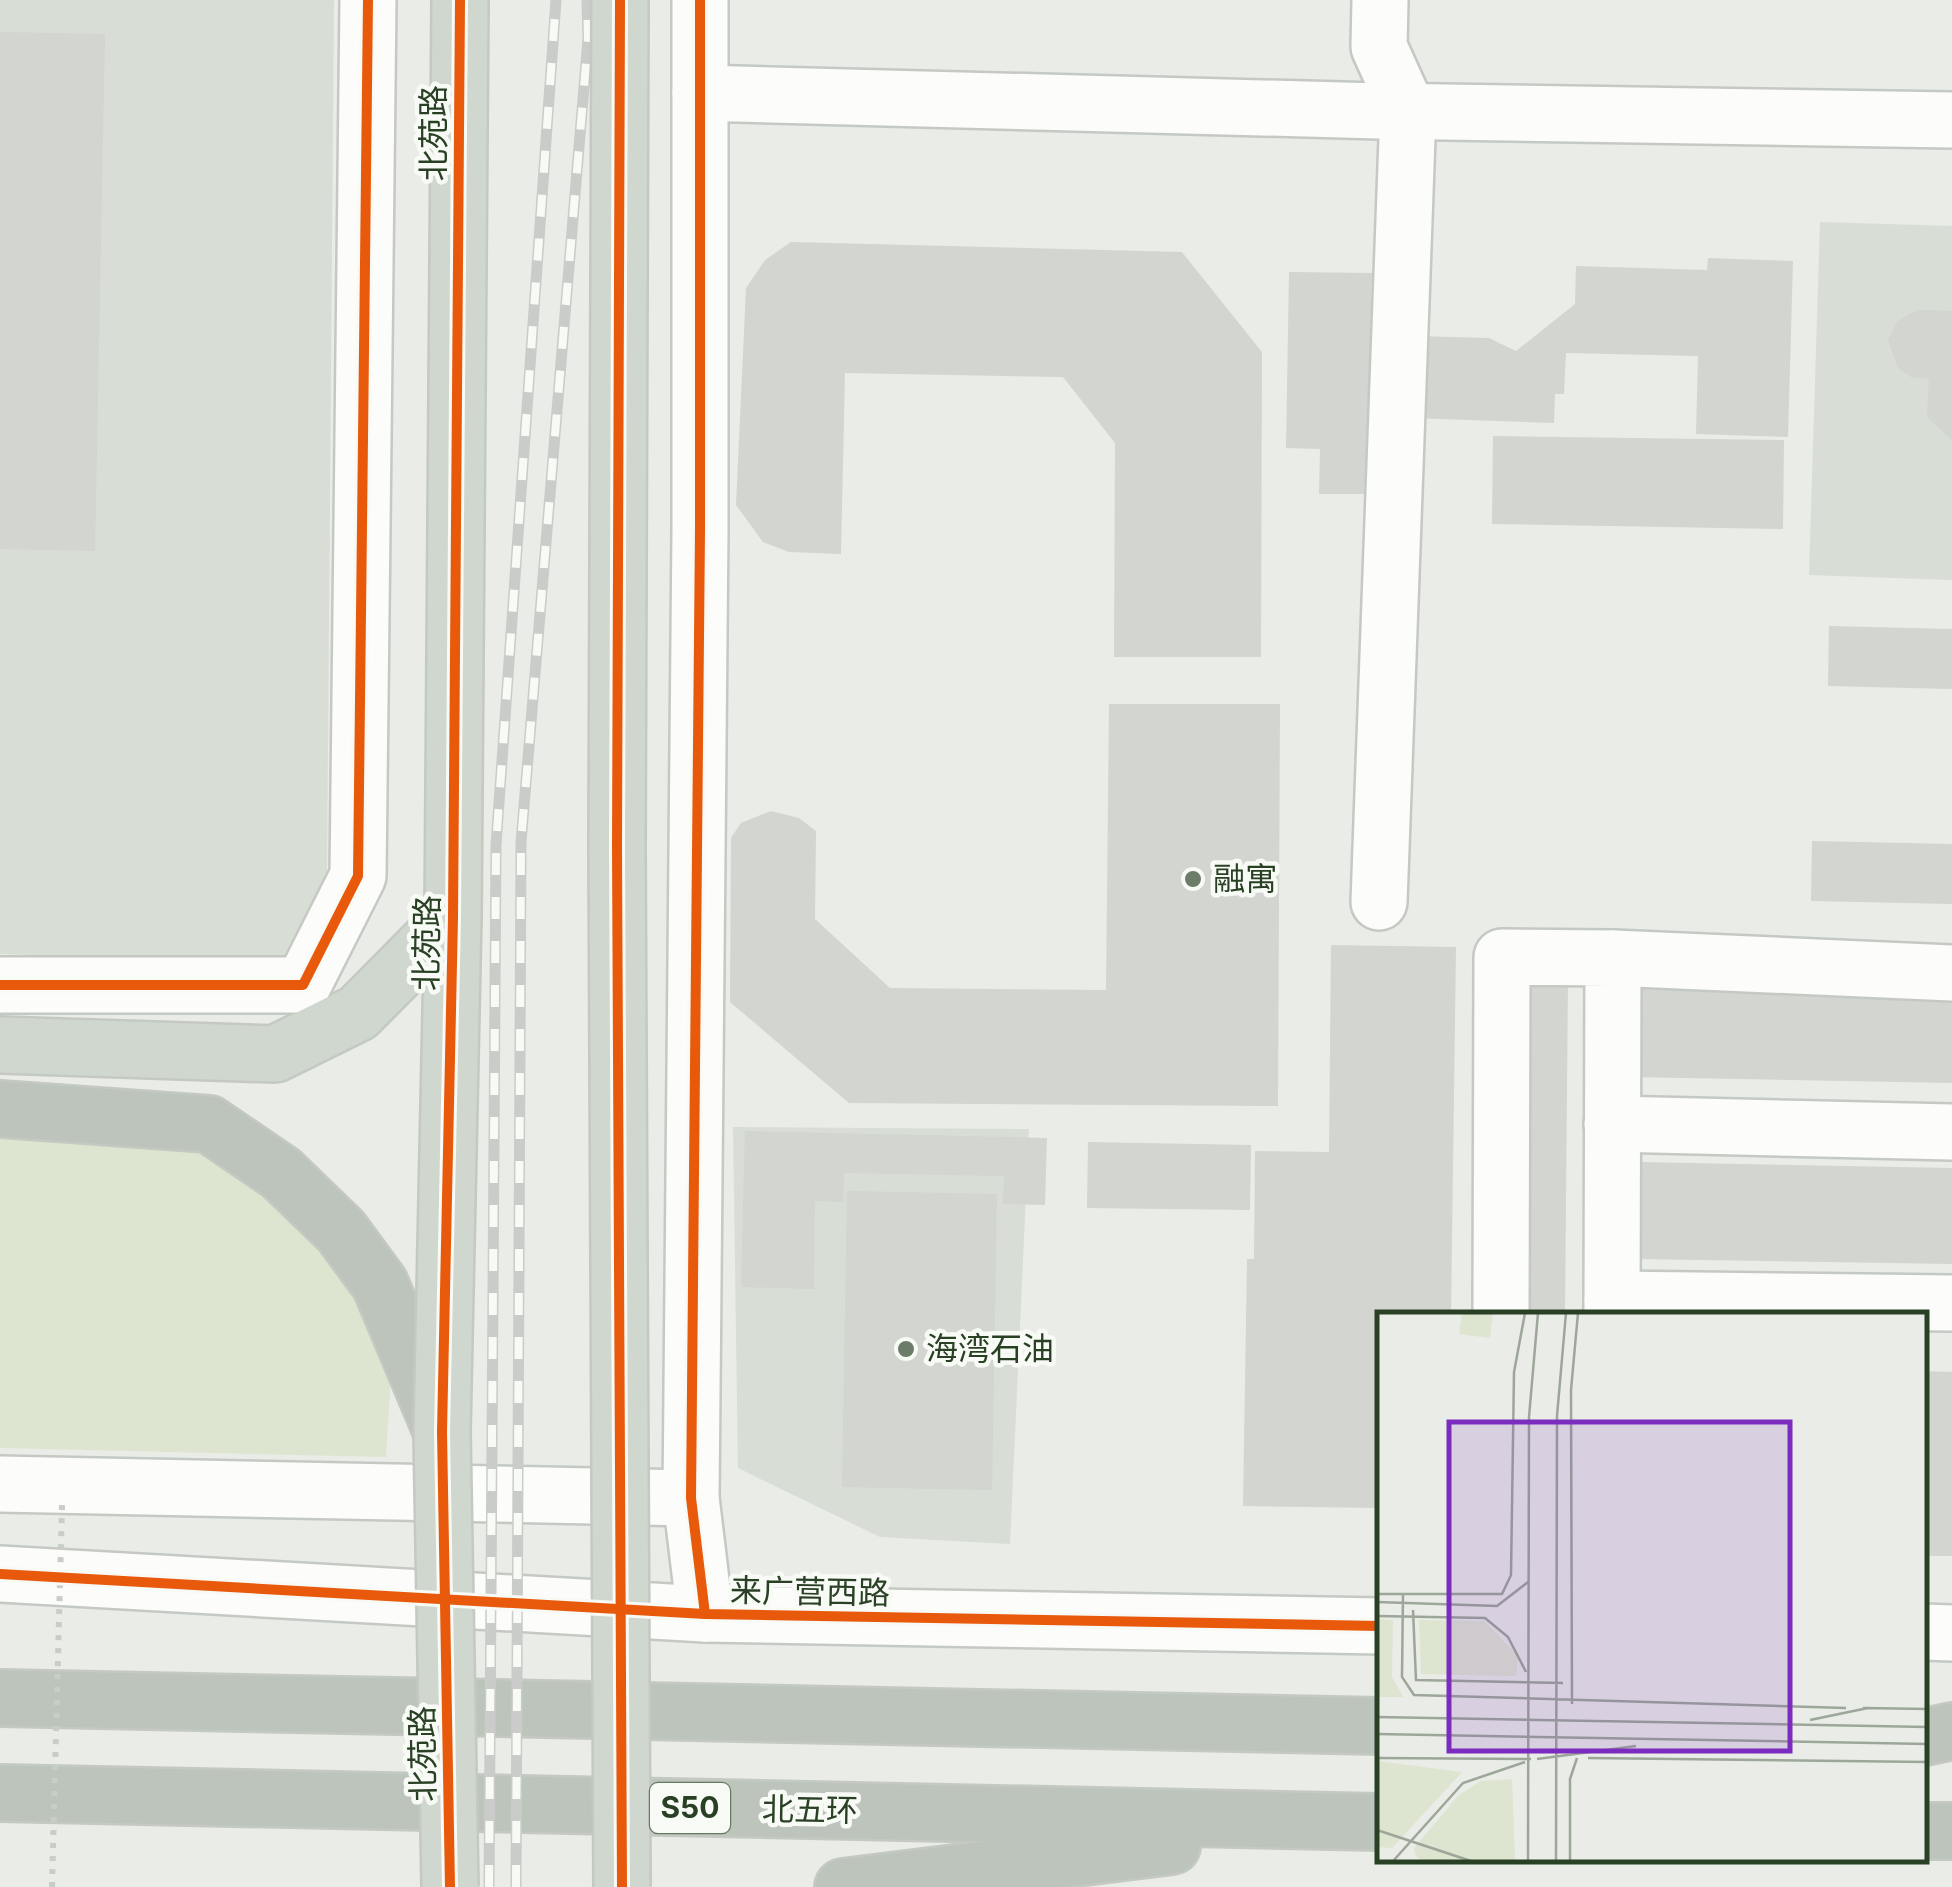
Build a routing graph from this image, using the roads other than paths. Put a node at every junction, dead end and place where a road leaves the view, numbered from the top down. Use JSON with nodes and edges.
{"nodes":[{"id":1,"x":368,"y":0,"type":"edge"},
{"id":2,"x":460,"y":0,"type":"edge"},
{"id":3,"x":620,"y":0,"type":"edge"},
{"id":4,"x":700,"y":0,"type":"edge"},
{"id":5,"x":1380,"y":0,"type":"edge"},
{"id":6,"x":700,"y":93,"type":"junction"},
{"id":7,"x":1408,"y":111,"type":"junction"},
{"id":8,"x":1952,"y":120,"type":"edge"},
{"id":9,"x":1379,"y":902,"type":"dead end"},
{"id":10,"x":452,"y":917,"type":"junction"},
{"id":11,"x":1613,"y":958,"type":"junction"},
{"id":12,"x":1952,"y":973,"type":"edge"},
{"id":13,"x":0,"y":985,"type":"edge"},
{"id":14,"x":0,"y":1045,"type":"edge"},
{"id":15,"x":0,"y":1109,"type":"edge"},
{"id":16,"x":1612,"y":1124,"type":"junction"},
{"id":17,"x":1952,"y":1132,"type":"edge"},
{"id":18,"x":1952,"y":1303,"type":"edge"},
{"id":19,"x":1612,"y":1307,"type":"edge"},
{"id":20,"x":1501,"y":1312,"type":"edge"},
{"id":21,"x":442,"y":1432,"type":"junction"},
{"id":22,"x":0,"y":1484,"type":"edge"},
{"id":23,"x":691,"y":1498,"type":"junction"},
{"id":24,"x":0,"y":1574,"type":"edge"},
{"id":25,"x":705,"y":1614,"type":"junction"},
{"id":26,"x":1377,"y":1626,"type":"edge"},
{"id":27,"x":0,"y":1698,"type":"edge"},
{"id":28,"x":1377,"y":1726,"type":"edge"},
{"id":29,"x":1952,"y":1734,"type":"edge"},
{"id":30,"x":1927,"y":1737,"type":"edge"},
{"id":31,"x":0,"y":1793,"type":"edge"},
{"id":32,"x":1369,"y":1822,"type":"edge"},
{"id":33,"x":1927,"y":1830,"type":"edge"},
{"id":34,"x":1952,"y":1831,"type":"edge"},
{"id":35,"x":450,"y":1887,"type":"edge"},
{"id":36,"x":622,"y":1887,"type":"edge"},
{"id":37,"x":843,"y":1887,"type":"edge"}],
"edges":[{"from":1,"to":13,"type":"street"},
{"from":2,"to":10,"type":"main road","name":"北苑路","bridge":true},
{"from":3,"to":36,"type":"main road","bridge":true},
{"from":4,"to":6,"type":"street"},
{"from":5,"to":7,"type":"street"},
{"from":6,"to":7,"type":"street"},
{"from":6,"to":23,"type":"street"},
{"from":7,"to":8,"type":"street"},
{"from":7,"to":9,"type":"street"},
{"from":10,"to":14,"type":"main road"},
{"from":10,"to":21,"type":"main road","name":"北苑路","bridge":true},
{"from":11,"to":12,"type":"street"},
{"from":11,"to":16,"type":"street"},
{"from":11,"to":20,"type":"street"},
{"from":15,"to":21,"type":"highway"},
{"from":16,"to":17,"type":"street"},
{"from":16,"to":19,"type":"street"},
{"from":18,"to":19,"type":"street"},
{"from":21,"to":35,"type":"main road","name":"北苑路","bridge":true},
{"from":22,"to":23,"type":"street"},
{"from":23,"to":25,"type":"street"},
{"from":24,"to":25,"type":"street","name":"来广营西路"},
{"from":25,"to":26,"type":"street","name":"来广营西路"},
{"from":27,"to":28,"type":"highway"},
{"from":29,"to":30,"type":"highway"},
{"from":31,"to":32,"type":"highway","name":"北五环","number":"S50"},
{"from":32,"to":37,"type":"highway"},
{"from":33,"to":34,"type":"highway"}]}
